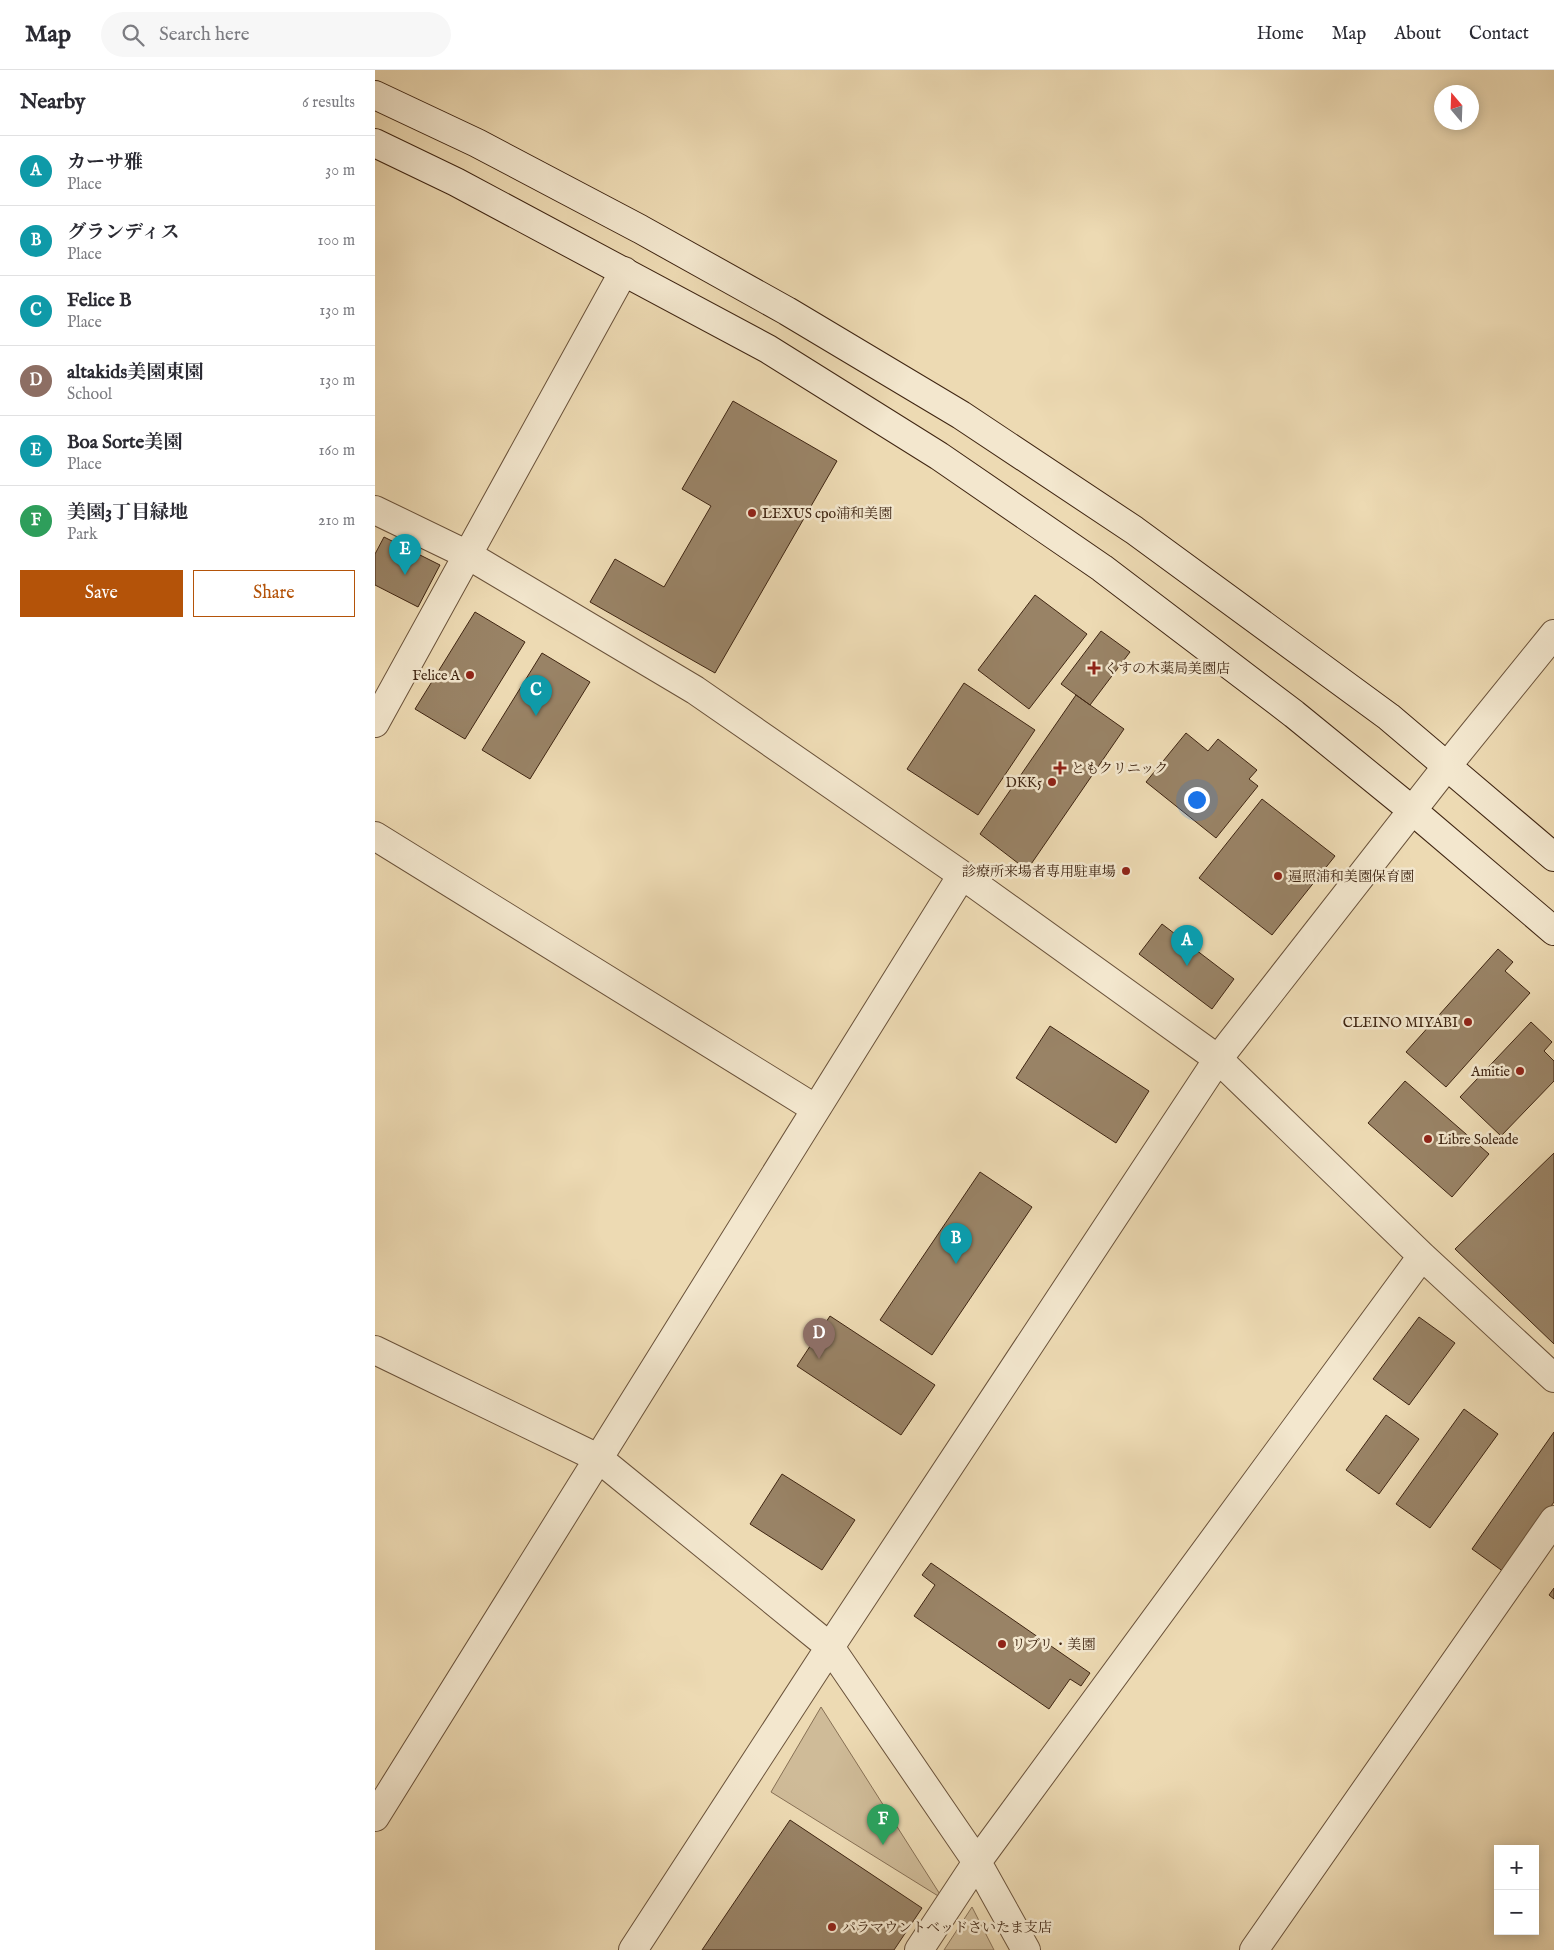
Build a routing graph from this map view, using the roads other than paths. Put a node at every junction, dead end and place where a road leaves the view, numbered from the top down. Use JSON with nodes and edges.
{"nodes":[{"id":1,"x":375,"y":95,"type":"edge"},
{"id":2,"x":375,"y":143,"type":"edge"},
{"id":3,"x":624,"y":271,"type":"junction"},
{"id":4,"x":375,"y":510,"type":"edge"},
{"id":5,"x":468,"y":555,"type":"junction"},
{"id":6,"x":1554,"y":634,"type":"edge"},
{"id":7,"x":375,"y":723,"type":"edge"},
{"id":8,"x":1447,"y":766,"type":"junction"},
{"id":9,"x":1413,"y":811,"type":"junction"},
{"id":10,"x":375,"y":836,"type":"edge"},
{"id":11,"x":1554,"y":857,"type":"edge"},
{"id":12,"x":962,"y":875,"type":"junction"},
{"id":13,"x":1554,"y":931,"type":"edge"},
{"id":14,"x":1218,"y":1059,"type":"junction"},
{"id":15,"x":816,"y":1109,"type":"junction"},
{"id":16,"x":1421,"y":1256,"type":"junction"},
{"id":17,"x":375,"y":1350,"type":"edge"},
{"id":18,"x":1554,"y":1378,"type":"edge"},
{"id":19,"x":598,"y":1458,"type":"junction"},
{"id":20,"x":1554,"y":1520,"type":"edge"},
{"id":21,"x":829,"y":1647,"type":"junction"},
{"id":22,"x":375,"y":1817,"type":"edge"},
{"id":23,"x":977,"y":1862,"type":"junction"},
{"id":24,"x":633,"y":1950,"type":"edge"},
{"id":25,"x":919,"y":1950,"type":"edge"},
{"id":26,"x":1026,"y":1950,"type":"edge"},
{"id":27,"x":1254,"y":1950,"type":"edge"}],
"edges":[{"from":1,"to":8,"type":"street"},
{"from":2,"to":3,"type":"street"},
{"from":3,"to":5,"type":"street"},
{"from":3,"to":9,"type":"street"},
{"from":4,"to":5,"type":"street"},
{"from":5,"to":7,"type":"street"},
{"from":5,"to":12,"type":"street"},
{"from":6,"to":8,"type":"street"},
{"from":8,"to":9,"type":"street"},
{"from":8,"to":11,"type":"street"},
{"from":9,"to":13,"type":"street"},
{"from":9,"to":14,"type":"street"},
{"from":10,"to":15,"type":"street"},
{"from":12,"to":14,"type":"street"},
{"from":12,"to":15,"type":"street"},
{"from":14,"to":16,"type":"street"},
{"from":14,"to":21,"type":"street"},
{"from":15,"to":19,"type":"street"},
{"from":16,"to":18,"type":"street"},
{"from":16,"to":23,"type":"street"},
{"from":17,"to":19,"type":"street"},
{"from":19,"to":21,"type":"street"},
{"from":19,"to":22,"type":"street"},
{"from":20,"to":27,"type":"street"},
{"from":21,"to":23,"type":"street"},
{"from":21,"to":24,"type":"street"},
{"from":23,"to":25,"type":"street"},
{"from":23,"to":26,"type":"street"}]}
